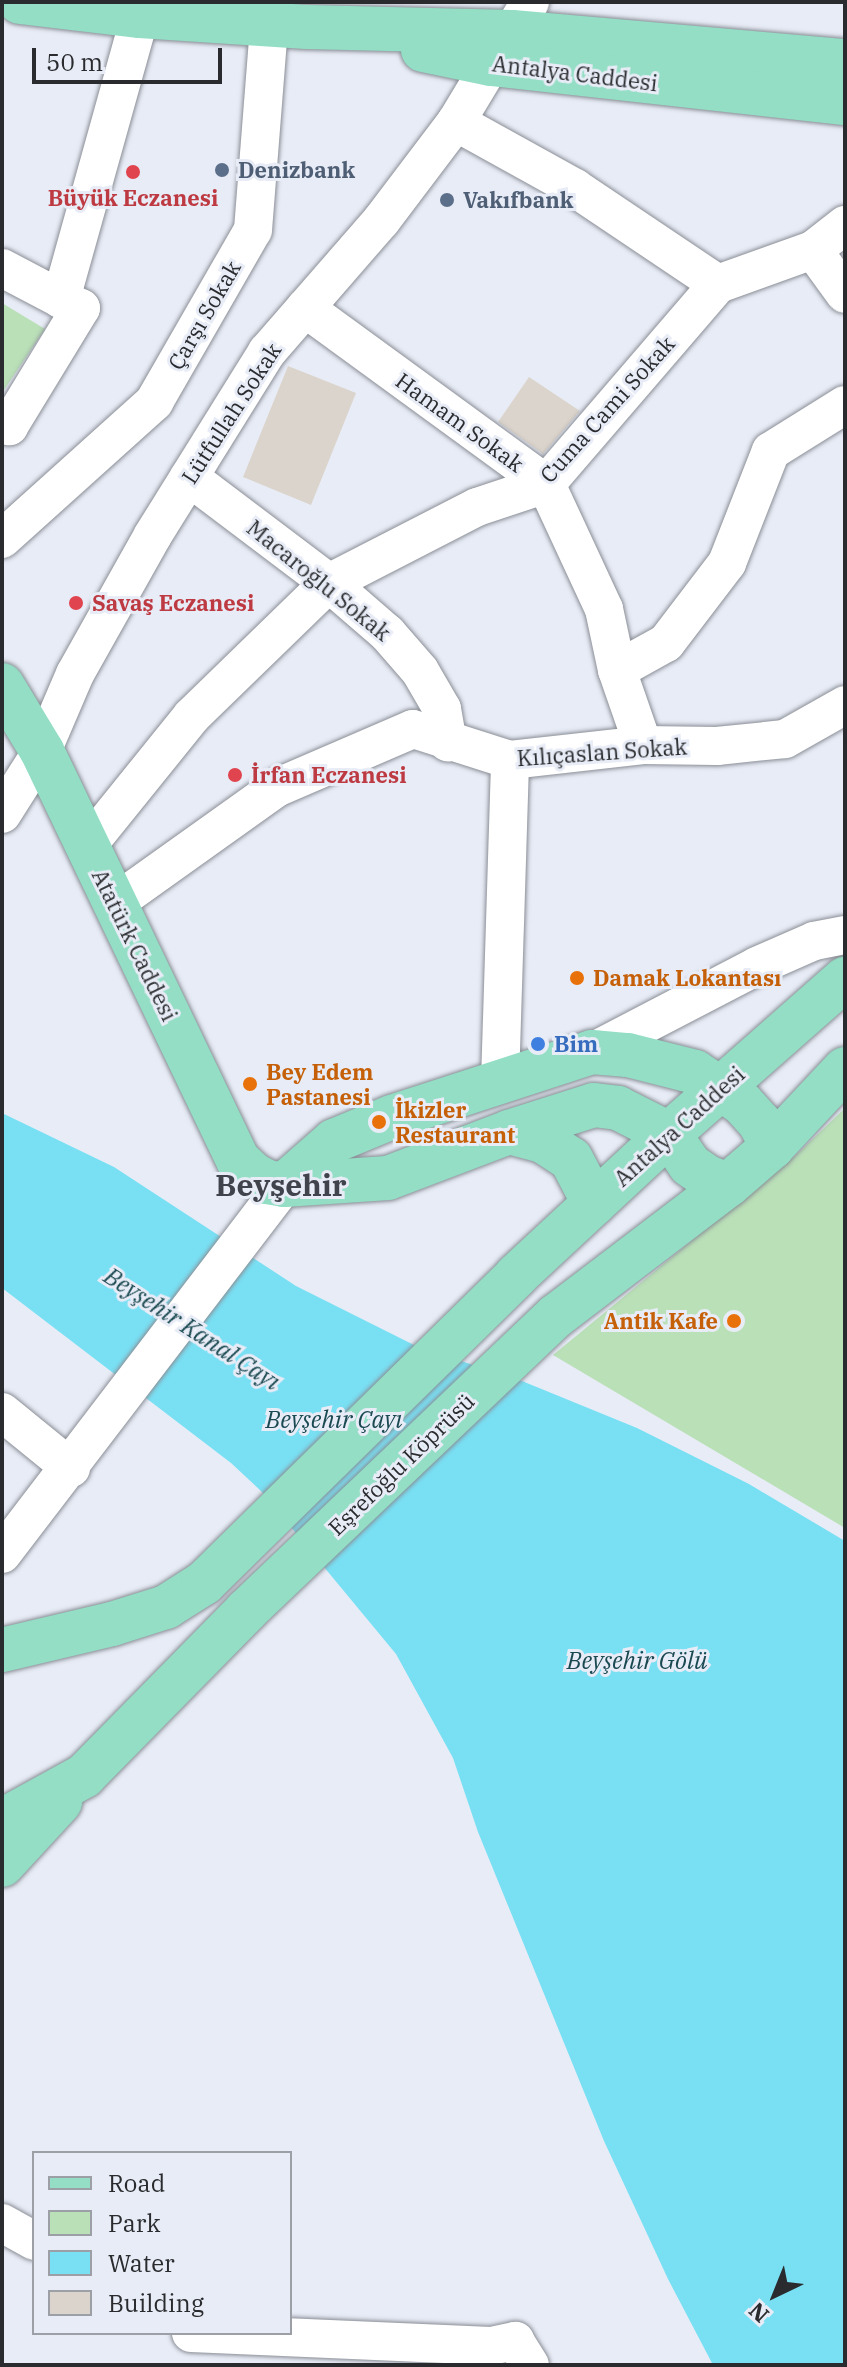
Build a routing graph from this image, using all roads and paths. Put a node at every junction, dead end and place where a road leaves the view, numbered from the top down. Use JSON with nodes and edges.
{"nodes":[{"id":1,"x":20,"y":2,"type":"edge"},
{"id":2,"x":159,"y":12,"type":"edge"},
{"id":3,"x":292,"y":18,"type":"edge"},
{"id":4,"x":511,"y":33,"type":"edge"},
{"id":5,"x":845,"y":61,"type":"edge"},
{"id":6,"x":845,"y":103,"type":"edge"},
{"id":7,"x":456,"y":122,"type":"junction"},
{"id":8,"x":845,"y":225,"type":"edge"},
{"id":9,"x":813,"y":250,"type":"junction"},
{"id":10,"x":2,"y":268,"type":"edge"},
{"id":11,"x":718,"y":284,"type":"junction"},
{"id":12,"x":845,"y":294,"type":"edge"},
{"id":13,"x":61,"y":299,"type":"junction"},
{"id":14,"x":305,"y":308,"type":"junction"},
{"id":15,"x":845,"y":405,"type":"edge"},
{"id":16,"x":2,"y":421,"type":"edge"},
{"id":17,"x":189,"y":477,"type":"junction"},
{"id":18,"x":546,"y":484,"type":"junction"},
{"id":19,"x":2,"y":539,"type":"edge"},
{"id":20,"x":329,"y":583,"type":"junction"},
{"id":21,"x":617,"y":670,"type":"junction"},
{"id":22,"x":2,"y":685,"type":"edge"},
{"id":23,"x":845,"y":705,"type":"edge"},
{"id":24,"x":448,"y":742,"type":"junction"},
{"id":25,"x":643,"y":745,"type":"junction"},
{"id":26,"x":42,"y":751,"type":"junction"},
{"id":27,"x":510,"y":760,"type":"junction"},
{"id":28,"x":2,"y":814,"type":"edge"},
{"id":29,"x":87,"y":846,"type":"junction"},
{"id":30,"x":115,"y":903,"type":"junction"},
{"id":31,"x":845,"y":935,"type":"edge"},
{"id":32,"x":845,"y":979,"type":"edge"},
{"id":33,"x":592,"y":1052,"type":"junction"},
{"id":34,"x":845,"y":1069,"type":"edge"},
{"id":35,"x":500,"y":1082,"type":"junction"},
{"id":36,"x":722,"y":1087,"type":"junction"},
{"id":37,"x":509,"y":1132,"type":"junction"},
{"id":38,"x":669,"y":1134,"type":"junction"},
{"id":39,"x":772,"y":1147,"type":"junction"},
{"id":40,"x":284,"y":1185,"type":"junction"},
{"id":41,"x":728,"y":1185,"type":"junction"},
{"id":42,"x":594,"y":1203,"type":"junction"},
{"id":43,"x":2,"y":1412,"type":"edge"},
{"id":44,"x":71,"y":1468,"type":"junction"},
{"id":45,"x":2,"y":1554,"type":"edge"},
{"id":46,"x":2,"y":1650,"type":"edge"},
{"id":47,"x":84,"y":1776,"type":"junction"},
{"id":48,"x":2,"y":1821,"type":"edge"},
{"id":49,"x":2,"y":1865,"type":"edge"},
{"id":50,"x":2,"y":2223,"type":"edge"},
{"id":51,"x":32,"y":2240,"type":"edge"},
{"id":52,"x":192,"y":2335,"type":"edge"},
{"id":53,"x":238,"y":2335,"type":"edge"},
{"id":54,"x":200,"y":2365,"type":"edge"},
{"id":55,"x":530,"y":2365,"type":"edge"}],
"edges":[{"from":1,"to":2,"type":"main road","name":"Antalya Caddesi"},
{"from":2,"to":3,"type":"main road","name":"Antalya Caddesi"},
{"from":2,"to":13,"type":"street"},
{"from":3,"to":4,"type":"main road","name":"Antalya Caddesi"},
{"from":3,"to":19,"type":"street","name":"Çarşı Sokak"},
{"from":4,"to":5,"type":"main road","name":"Antalya Caddesi"},
{"from":4,"to":6,"type":"main road","name":"Antalya Caddesi"},
{"from":4,"to":7,"type":"street","name":"Lütfullah Sokak"},
{"from":7,"to":11,"type":"street"},
{"from":7,"to":14,"type":"street","name":"Lütfullah Sokak"},
{"from":8,"to":9,"type":"street","name":"Cuma Cami Sokak"},
{"from":9,"to":11,"type":"street","name":"Cuma Cami Sokak"},
{"from":9,"to":12,"type":"street"},
{"from":10,"to":13,"type":"street"},
{"from":11,"to":18,"type":"street","name":"Cuma Cami Sokak"},
{"from":13,"to":16,"type":"street"},
{"from":14,"to":17,"type":"street","name":"Lütfullah Sokak"},
{"from":14,"to":18,"type":"street","name":"Hamam Sokak"},
{"from":15,"to":21,"type":"street"},
{"from":17,"to":20,"type":"street","name":"Macaroğlu Sokak"},
{"from":17,"to":26,"type":"street","name":"Lütfullah Sokak"},
{"from":18,"to":20,"type":"street","name":"Cuma Cami Sokak"},
{"from":18,"to":21,"type":"street","name":"Hamam Sokak"},
{"from":20,"to":24,"type":"street","name":"Macaroğlu Sokak"},
{"from":20,"to":29,"type":"street","name":"Cuma Cami Sokak"},
{"from":21,"to":25,"type":"street","name":"Hamam Sokak"},
{"from":22,"to":26,"type":"main road","name":"Atatürk Caddesi"},
{"from":23,"to":25,"type":"street","name":"Kılıçaslan Sokak"},
{"from":24,"to":27,"type":"street","name":"Kılıçaslan Sokak"},
{"from":24,"to":30,"type":"street","name":"Kılıçaslan Sokak"},
{"from":25,"to":27,"type":"street","name":"Kılıçaslan Sokak"},
{"from":26,"to":28,"type":"street","name":"Lütfullah Sokak"},
{"from":26,"to":29,"type":"main road","name":"Atatürk Caddesi"},
{"from":27,"to":35,"type":"street"},
{"from":29,"to":30,"type":"main road","name":"Atatürk Caddesi"},
{"from":30,"to":40,"type":"main road","name":"Atatürk Caddesi"},
{"from":31,"to":33,"type":"street"},
{"from":32,"to":36,"type":"main road","name":"Antalya Caddesi"},
{"from":33,"to":35,"type":"main road"},
{"from":33,"to":36,"type":"main road"},
{"from":34,"to":39,"type":"main road"},
{"from":35,"to":40,"type":"main road"},
{"from":36,"to":38,"type":"main road","name":"Antalya Caddesi"},
{"from":36,"to":39,"type":"main road"},
{"from":37,"to":38,"type":"main road","name":"Atatürk Caddesi"},
{"from":37,"to":40,"type":"main road","name":"Atatürk Caddesi"},
{"from":37,"to":42,"type":"main road"},
{"from":38,"to":41,"type":"main road"},
{"from":38,"to":42,"type":"main road","name":"Antalya Caddesi"},
{"from":39,"to":41,"type":"main road"},
{"from":40,"to":44,"type":"street"},
{"from":41,"to":47,"type":"main road","name":"Eşrefoğlu Köprüsü"},
{"from":42,"to":46,"type":"main road","name":"Antalya Caddesi"},
{"from":43,"to":44,"type":"street"},
{"from":44,"to":45,"type":"street"},
{"from":47,"to":48,"type":"main road"},
{"from":47,"to":49,"type":"main road"},
{"from":50,"to":51,"type":"street"},
{"from":52,"to":54,"type":"street"},
{"from":53,"to":55,"type":"street"}]}
